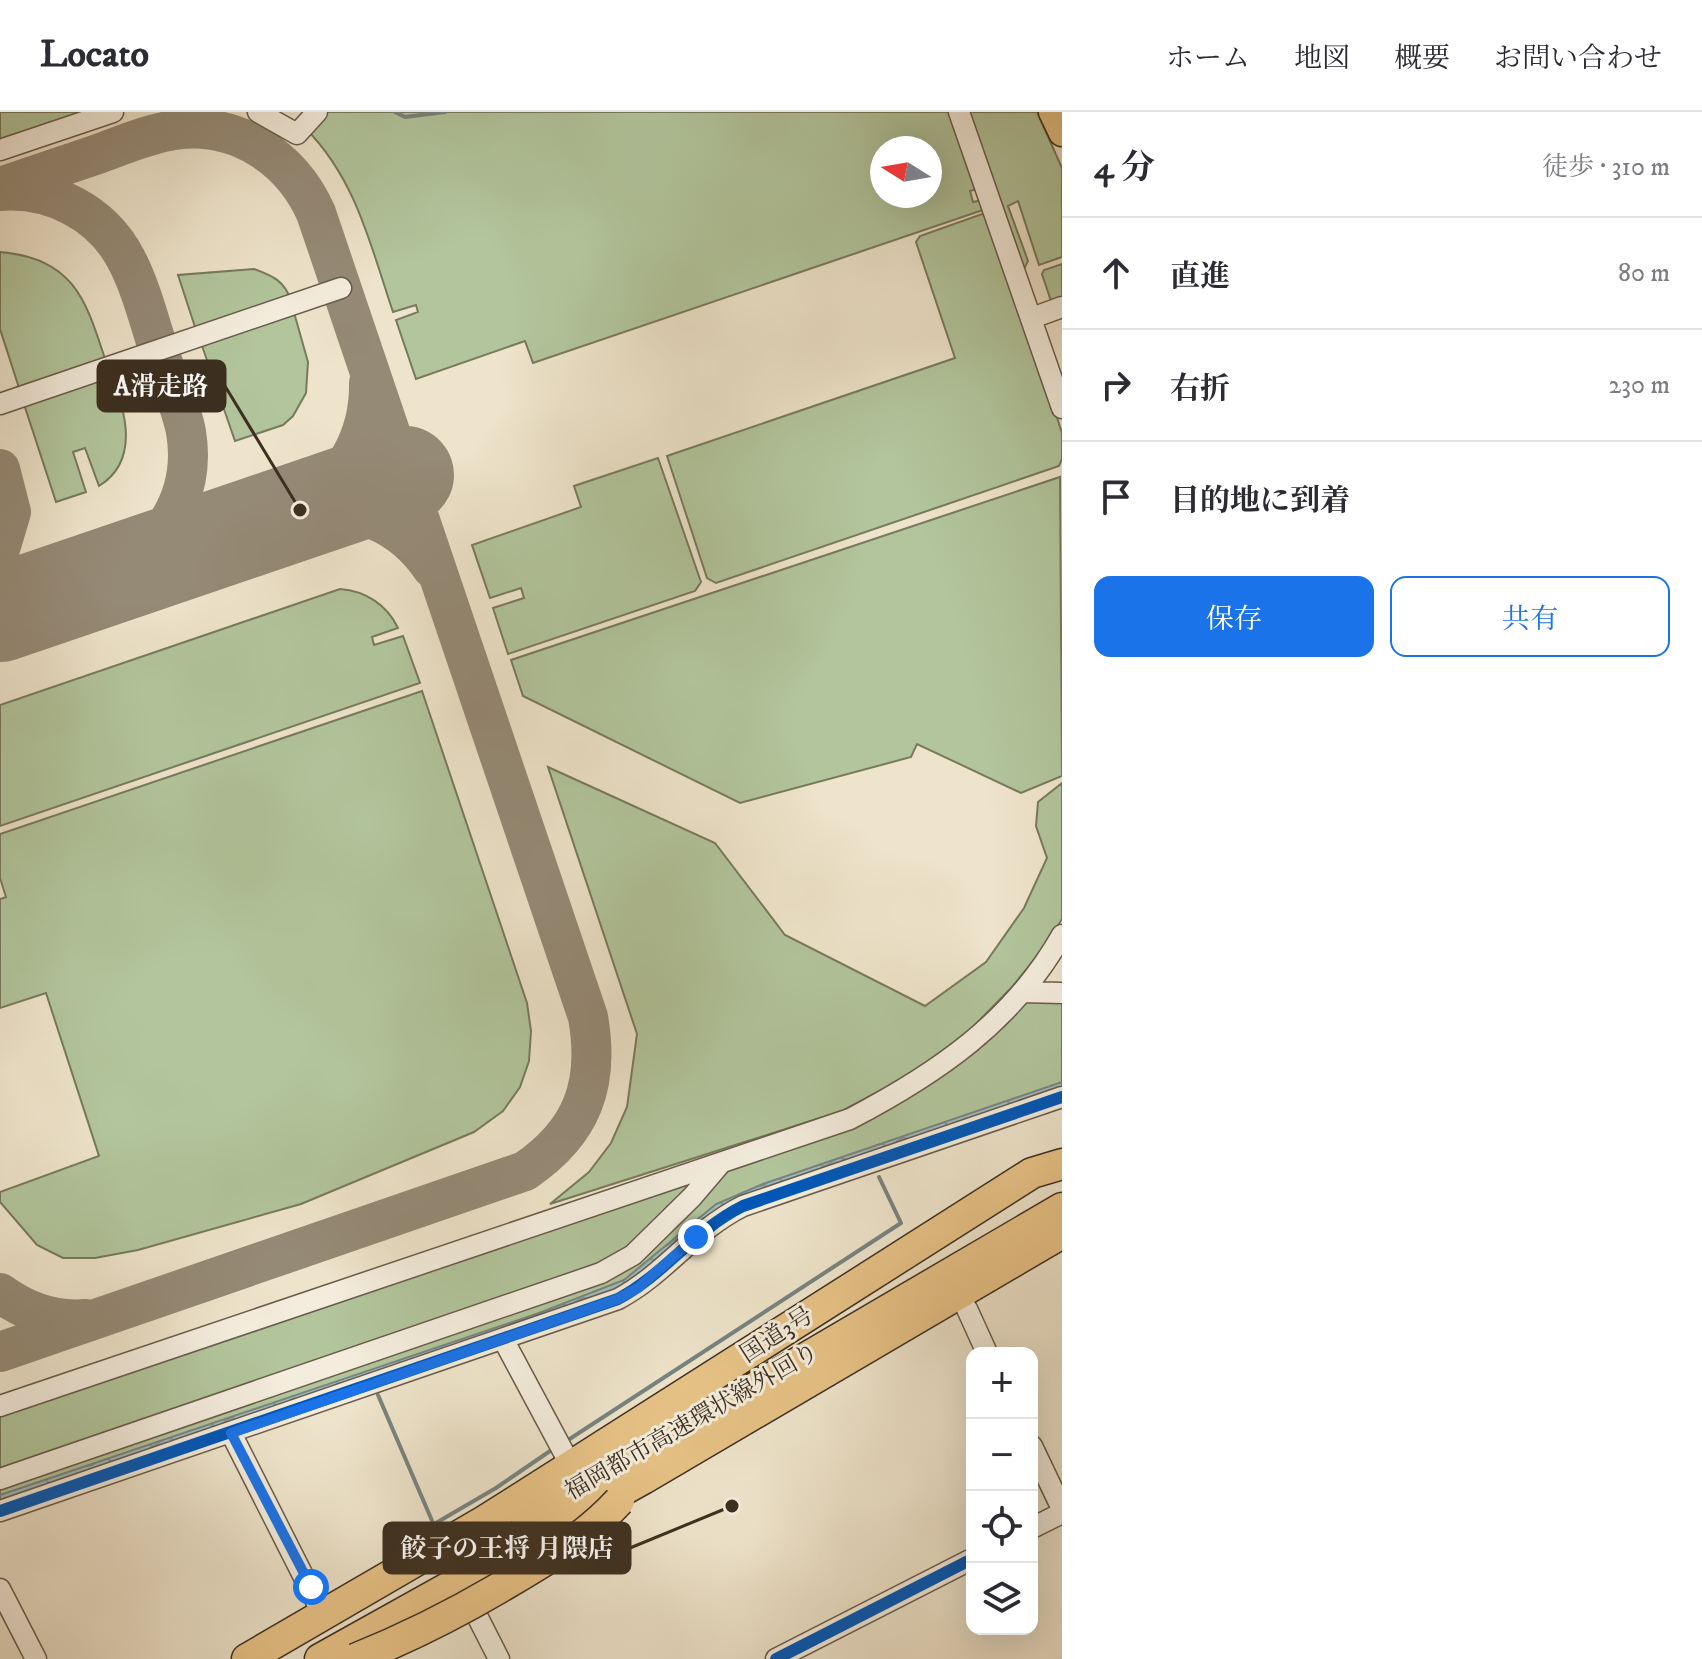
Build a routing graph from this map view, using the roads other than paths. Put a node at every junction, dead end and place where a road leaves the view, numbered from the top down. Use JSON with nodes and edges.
{"nodes":[{"id":1,"x":113,"y":112,"type":"edge"},
{"id":2,"x":258,"y":112,"type":"edge"},
{"id":3,"x":317,"y":112,"type":"edge"},
{"id":4,"x":1052,"y":112,"type":"edge"},
{"id":5,"x":961,"y":115,"type":"edge"},
{"id":6,"x":1062,"y":133,"type":"edge"},
{"id":7,"x":0,"y":150,"type":"edge"},
{"id":8,"x":341,"y":288,"type":"dead end"},
{"id":9,"x":1062,"y":307,"type":"edge"},
{"id":10,"x":1032,"y":318,"type":"junction"},
{"id":11,"x":0,"y":404,"type":"edge"},
{"id":12,"x":1062,"y":408,"type":"edge"},
{"id":13,"x":1062,"y":935,"type":"edge"},
{"id":14,"x":1022,"y":992,"type":"junction"},
{"id":15,"x":1062,"y":993,"type":"edge"},
{"id":16,"x":1062,"y":1097,"type":"edge"},
{"id":17,"x":721,"y":1163,"type":"junction"},
{"id":18,"x":1062,"y":1167,"type":"edge"},
{"id":19,"x":1062,"y":1208,"type":"edge"},
{"id":20,"x":1062,"y":1233,"type":"edge"},
{"id":21,"x":1062,"y":1242,"type":"edge"},
{"id":22,"x":1062,"y":1252,"type":"edge"},
{"id":23,"x":967,"y":1309,"type":"junction"},
{"id":24,"x":503,"y":1339,"type":"junction"},
{"id":25,"x":984,"y":1347,"type":"edge"},
{"id":26,"x":0,"y":1406,"type":"edge"},
{"id":27,"x":231,"y":1433,"type":"junction"},
{"id":28,"x":1038,"y":1459,"type":"edge"},
{"id":29,"x":571,"y":1466,"type":"junction"},
{"id":30,"x":0,"y":1479,"type":"edge"},
{"id":31,"x":0,"y":1511,"type":"edge"},
{"id":32,"x":1062,"y":1511,"type":"edge"},
{"id":33,"x":1038,"y":1525,"type":"edge"},
{"id":34,"x":966,"y":1562,"type":"edge"},
{"id":35,"x":0,"y":1589,"type":"edge"},
{"id":36,"x":471,"y":1604,"type":"junction"},
{"id":37,"x":328,"y":1621,"type":"junction"},
{"id":38,"x":36,"y":1659,"type":"edge"},
{"id":39,"x":247,"y":1659,"type":"edge"},
{"id":40,"x":279,"y":1659,"type":"edge"},
{"id":41,"x":320,"y":1659,"type":"edge"},
{"id":42,"x":355,"y":1659,"type":"edge"},
{"id":43,"x":365,"y":1659,"type":"edge"},
{"id":44,"x":499,"y":1659,"type":"edge"},
{"id":45,"x":776,"y":1659,"type":"edge"}],
"edges":[{"from":1,"to":7,"type":"street"},
{"from":2,"to":3,"type":"street"},
{"from":4,"to":6,"type":"main road"},
{"from":5,"to":10,"type":"street"},
{"from":8,"to":11,"type":"street"},
{"from":9,"to":10,"type":"street"},
{"from":10,"to":12,"type":"street"},
{"from":13,"to":14,"type":"street"},
{"from":14,"to":15,"type":"street"},
{"from":14,"to":17,"type":"street"},
{"from":16,"to":24,"type":"street"},
{"from":17,"to":26,"type":"street"},
{"from":17,"to":30,"type":"street"},
{"from":18,"to":29,"type":"highway","name":"国道3号"},
{"from":18,"to":37,"type":"highway"},
{"from":19,"to":37,"type":"highway","name":"福岡都市高速環状線外回り"},
{"from":20,"to":41,"type":"highway"},
{"from":21,"to":42,"type":"highway","bridge":true},
{"from":22,"to":23,"type":"highway"},
{"from":23,"to":25,"type":"street"},
{"from":23,"to":36,"type":"highway"},
{"from":24,"to":27,"type":"street"},
{"from":24,"to":29,"type":"street"},
{"from":27,"to":31,"type":"street"},
{"from":27,"to":37,"type":"street"},
{"from":28,"to":32,"type":"street"},
{"from":29,"to":37,"type":"highway","name":"国道3号"},
{"from":32,"to":33,"type":"street"},
{"from":34,"to":45,"type":"street"},
{"from":35,"to":38,"type":"street"},
{"from":36,"to":43,"type":"highway"},
{"from":36,"to":44,"type":"street"},
{"from":37,"to":39,"type":"highway","name":"国道3号"},
{"from":37,"to":40,"type":"highway","name":"福岡都市高速環状線外回り"}]}
